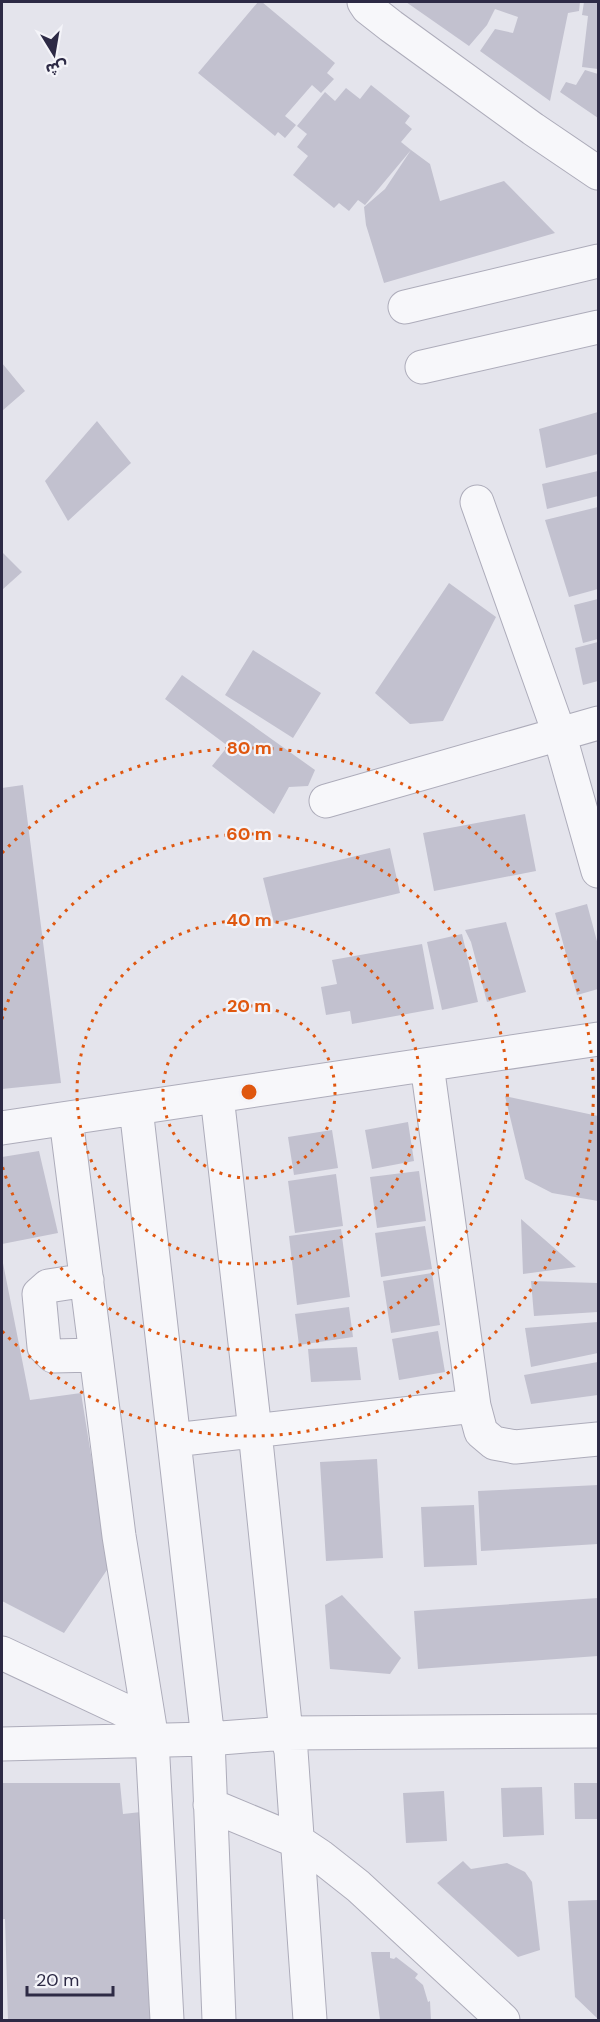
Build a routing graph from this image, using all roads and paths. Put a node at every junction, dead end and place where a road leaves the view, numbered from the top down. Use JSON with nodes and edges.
{"nodes":[{"id":1,"x":364,"y":2,"type":"edge"},
{"id":2,"x":598,"y":173,"type":"edge"},
{"id":3,"x":598,"y":261,"type":"edge"},
{"id":4,"x":405,"y":307,"type":"dead end"},
{"id":5,"x":598,"y":327,"type":"edge"},
{"id":6,"x":422,"y":367,"type":"dead end"},
{"id":7,"x":477,"y":502,"type":"dead end"},
{"id":8,"x":598,"y":723,"type":"edge"},
{"id":9,"x":559,"y":733,"type":"junction"},
{"id":10,"x":326,"y":801,"type":"dead end"},
{"id":11,"x":598,"y":871,"type":"edge"},
{"id":12,"x":598,"y":1039,"type":"edge"},
{"id":13,"x":427,"y":1065,"type":"junction"},
{"id":14,"x":217,"y":1096,"type":"junction"},
{"id":15,"x":136,"y":1108,"type":"junction"},
{"id":16,"x":66,"y":1119,"type":"junction"},
{"id":17,"x":2,"y":1128,"type":"edge"},
{"id":18,"x":87,"y":1280,"type":"junction"},
{"id":19,"x":96,"y":1356,"type":"junction"},
{"id":20,"x":474,"y":1407,"type":"junction"},
{"id":21,"x":255,"y":1431,"type":"junction"},
{"id":22,"x":598,"y":1439,"type":"edge"},
{"id":23,"x":174,"y":1440,"type":"junction"},
{"id":24,"x":2,"y":1653,"type":"edge"},
{"id":25,"x":150,"y":1731,"type":"junction"},
{"id":26,"x":598,"y":1731,"type":"edge"},
{"id":27,"x":286,"y":1733,"type":"junction"},
{"id":28,"x":208,"y":1739,"type":"junction"},
{"id":29,"x":2,"y":1744,"type":"edge"},
{"id":30,"x":210,"y":1805,"type":"junction"},
{"id":31,"x":299,"y":1842,"type":"junction"},
{"id":32,"x":167,"y":2020,"type":"edge"},
{"id":33,"x":219,"y":2020,"type":"edge"},
{"id":34,"x":310,"y":2020,"type":"edge"},
{"id":35,"x":503,"y":2020,"type":"edge"}],
"edges":[{"from":1,"to":2,"type":"street"},
{"from":3,"to":4,"type":"street"},
{"from":5,"to":6,"type":"street"},
{"from":7,"to":9,"type":"street"},
{"from":8,"to":9,"type":"street"},
{"from":9,"to":10,"type":"street"},
{"from":9,"to":11,"type":"street"},
{"from":12,"to":13,"type":"street"},
{"from":13,"to":14,"type":"street"},
{"from":13,"to":20,"type":"street"},
{"from":14,"to":15,"type":"street"},
{"from":14,"to":21,"type":"street"},
{"from":15,"to":16,"type":"street"},
{"from":15,"to":23,"type":"street"},
{"from":16,"to":17,"type":"street"},
{"from":16,"to":18,"type":"street"},
{"from":18,"to":19,"type":"street"},
{"from":18,"to":19,"type":"street"},
{"from":19,"to":25,"type":"street"},
{"from":20,"to":21,"type":"street"},
{"from":20,"to":22,"type":"street"},
{"from":21,"to":23,"type":"street"},
{"from":21,"to":27,"type":"street"},
{"from":23,"to":28,"type":"street"},
{"from":24,"to":25,"type":"street"},
{"from":25,"to":28,"type":"street"},
{"from":25,"to":29,"type":"street"},
{"from":25,"to":32,"type":"street"},
{"from":26,"to":27,"type":"street"},
{"from":27,"to":28,"type":"street"},
{"from":27,"to":31,"type":"street"},
{"from":28,"to":30,"type":"street"},
{"from":30,"to":31,"type":"street"},
{"from":30,"to":33,"type":"street"},
{"from":31,"to":34,"type":"street"},
{"from":31,"to":35,"type":"street"}]}
